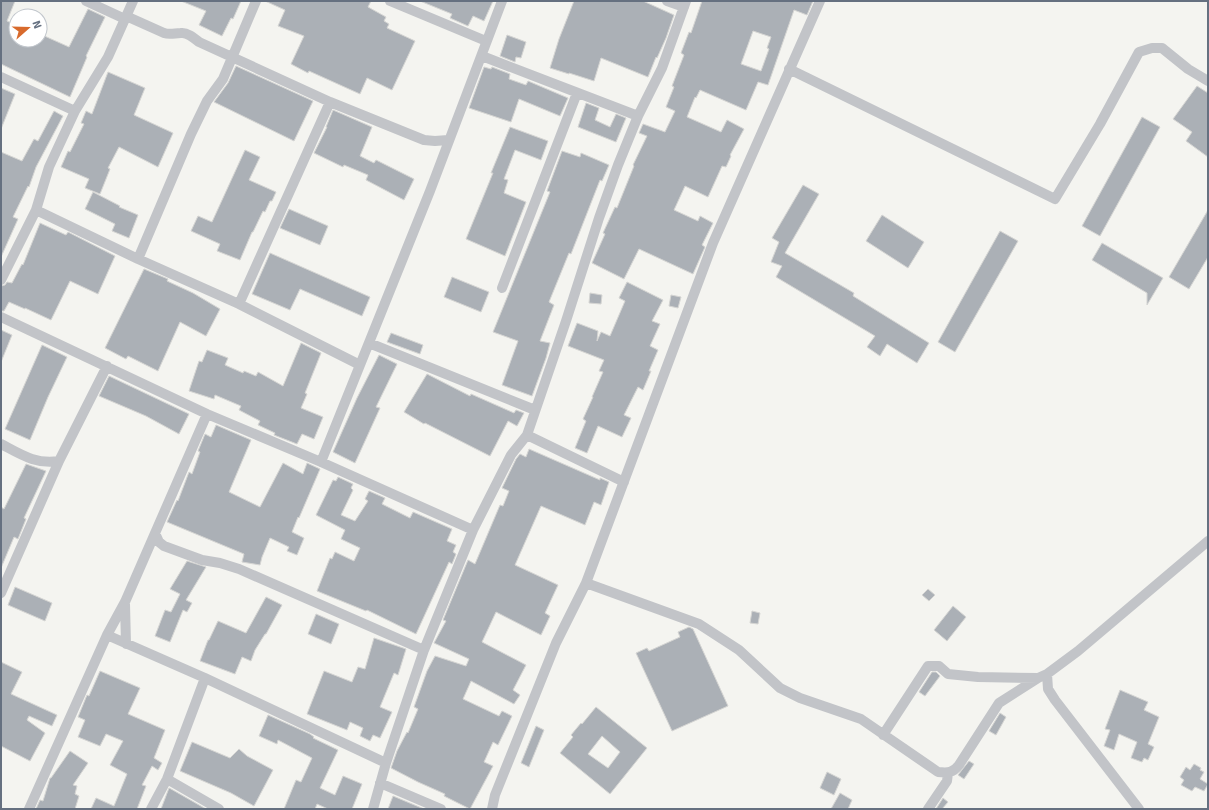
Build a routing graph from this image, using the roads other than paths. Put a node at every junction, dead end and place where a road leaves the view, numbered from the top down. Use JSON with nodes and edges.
{"nodes":[{"id":1,"x":86,"y":1,"type":"edge"},
{"id":2,"x":133,"y":1,"type":"edge"},
{"id":3,"x":256,"y":1,"type":"edge"},
{"id":4,"x":390,"y":1,"type":"edge"},
{"id":5,"x":502,"y":1,"type":"edge"},
{"id":6,"x":666,"y":1,"type":"edge"},
{"id":7,"x":820,"y":1,"type":"edge"},
{"id":8,"x":685,"y":4,"type":"edge"},
{"id":9,"x":126,"y":18,"type":"junction"},
{"id":10,"x":486,"y":41,"type":"junction"},
{"id":11,"x":233,"y":56,"type":"junction"},
{"id":12,"x":482,"y":56,"type":"junction"},
{"id":13,"x":789,"y":69,"type":"junction"},
{"id":14,"x":1,"y":77,"type":"edge"},
{"id":15,"x":1208,"y":81,"type":"edge"},
{"id":16,"x":576,"y":93,"type":"junction"},
{"id":17,"x":330,"y":102,"type":"junction"},
{"id":18,"x":75,"y":110,"type":"junction"},
{"id":19,"x":638,"y":116,"type":"junction"},
{"id":20,"x":448,"y":140,"type":"junction"},
{"id":21,"x":36,"y":210,"type":"junction"},
{"id":22,"x":138,"y":259,"type":"junction"},
{"id":23,"x":1,"y":280,"type":"edge"},
{"id":24,"x":502,"y":288,"type":"dead end"},
{"id":25,"x":239,"y":304,"type":"junction"},
{"id":26,"x":1,"y":317,"type":"edge"},
{"id":27,"x":369,"y":343,"type":"junction"},
{"id":28,"x":360,"y":365,"type":"junction"},
{"id":29,"x":107,"y":366,"type":"junction"},
{"id":30,"x":535,"y":410,"type":"junction"},
{"id":31,"x":207,"y":414,"type":"junction"},
{"id":32,"x":527,"y":436,"type":"junction"},
{"id":33,"x":1,"y":444,"type":"edge"},
{"id":34,"x":59,"y":461,"type":"junction"},
{"id":35,"x":321,"y":462,"type":"junction"},
{"id":36,"x":624,"y":482,"type":"junction"},
{"id":37,"x":473,"y":530,"type":"junction"},
{"id":38,"x":155,"y":533,"type":"junction"},
{"id":39,"x":1208,"y":541,"type":"edge"},
{"id":40,"x":586,"y":583,"type":"junction"},
{"id":41,"x":1,"y":593,"type":"edge"},
{"id":42,"x":125,"y":602,"type":"junction"},
{"id":43,"x":107,"y":634,"type":"junction"},
{"id":44,"x":126,"y":644,"type":"junction"},
{"id":45,"x":424,"y":650,"type":"junction"},
{"id":46,"x":1042,"y":676,"type":"junction"},
{"id":47,"x":205,"y":678,"type":"junction"},
{"id":48,"x":883,"y":735,"type":"junction"},
{"id":49,"x":386,"y":763,"type":"junction"},
{"id":50,"x":948,"y":773,"type":"junction"},
{"id":51,"x":167,"y":779,"type":"junction"},
{"id":52,"x":380,"y":783,"type":"junction"},
{"id":53,"x":30,"y":809,"type":"edge"},
{"id":54,"x":151,"y":809,"type":"edge"},
{"id":55,"x":219,"y":809,"type":"edge"},
{"id":56,"x":373,"y":809,"type":"edge"},
{"id":57,"x":441,"y":809,"type":"edge"},
{"id":58,"x":492,"y":809,"type":"edge"},
{"id":59,"x":928,"y":809,"type":"edge"},
{"id":60,"x":1138,"y":809,"type":"edge"}],
"edges":[{"from":1,"to":9,"type":"street"},
{"from":2,"to":9,"type":"street"},
{"from":3,"to":11,"type":"street"},
{"from":4,"to":10,"type":"street"},
{"from":5,"to":10,"type":"street"},
{"from":6,"to":8,"type":"street"},
{"from":7,"to":13,"type":"street"},
{"from":8,"to":19,"type":"street"},
{"from":9,"to":11,"type":"street"},
{"from":9,"to":18,"type":"street"},
{"from":10,"to":12,"type":"street"},
{"from":11,"to":17,"type":"street"},
{"from":11,"to":22,"type":"street"},
{"from":12,"to":16,"type":"street"},
{"from":12,"to":20,"type":"street"},
{"from":13,"to":15,"type":"street"},
{"from":13,"to":36,"type":"street"},
{"from":14,"to":18,"type":"street"},
{"from":16,"to":19,"type":"street"},
{"from":16,"to":24,"type":"street"},
{"from":17,"to":20,"type":"street"},
{"from":17,"to":25,"type":"street"},
{"from":18,"to":21,"type":"street"},
{"from":19,"to":30,"type":"street"},
{"from":20,"to":27,"type":"street"},
{"from":21,"to":22,"type":"street"},
{"from":21,"to":23,"type":"street"},
{"from":22,"to":25,"type":"street"},
{"from":25,"to":28,"type":"street"},
{"from":26,"to":29,"type":"street"},
{"from":27,"to":28,"type":"street"},
{"from":27,"to":30,"type":"street"},
{"from":28,"to":35,"type":"street"},
{"from":29,"to":31,"type":"street"},
{"from":29,"to":34,"type":"street"},
{"from":30,"to":32,"type":"street"},
{"from":31,"to":35,"type":"street"},
{"from":31,"to":38,"type":"street"},
{"from":32,"to":36,"type":"street"},
{"from":32,"to":37,"type":"street"},
{"from":33,"to":34,"type":"street"},
{"from":34,"to":41,"type":"street"},
{"from":35,"to":37,"type":"street"},
{"from":36,"to":40,"type":"street"},
{"from":37,"to":45,"type":"street"},
{"from":38,"to":42,"type":"street"},
{"from":38,"to":45,"type":"street"},
{"from":39,"to":46,"type":"street"},
{"from":40,"to":48,"type":"street"},
{"from":40,"to":58,"type":"street"},
{"from":42,"to":43,"type":"street"},
{"from":42,"to":44,"type":"street"},
{"from":43,"to":44,"type":"street"},
{"from":43,"to":53,"type":"street"},
{"from":44,"to":47,"type":"street"},
{"from":45,"to":49,"type":"street"},
{"from":46,"to":48,"type":"street"},
{"from":46,"to":50,"type":"street"},
{"from":46,"to":60,"type":"street"},
{"from":47,"to":49,"type":"street"},
{"from":47,"to":51,"type":"street"},
{"from":48,"to":50,"type":"street"},
{"from":49,"to":52,"type":"street"},
{"from":50,"to":59,"type":"street"},
{"from":51,"to":54,"type":"street"},
{"from":51,"to":55,"type":"street"},
{"from":52,"to":56,"type":"street"},
{"from":52,"to":57,"type":"street"}]}
